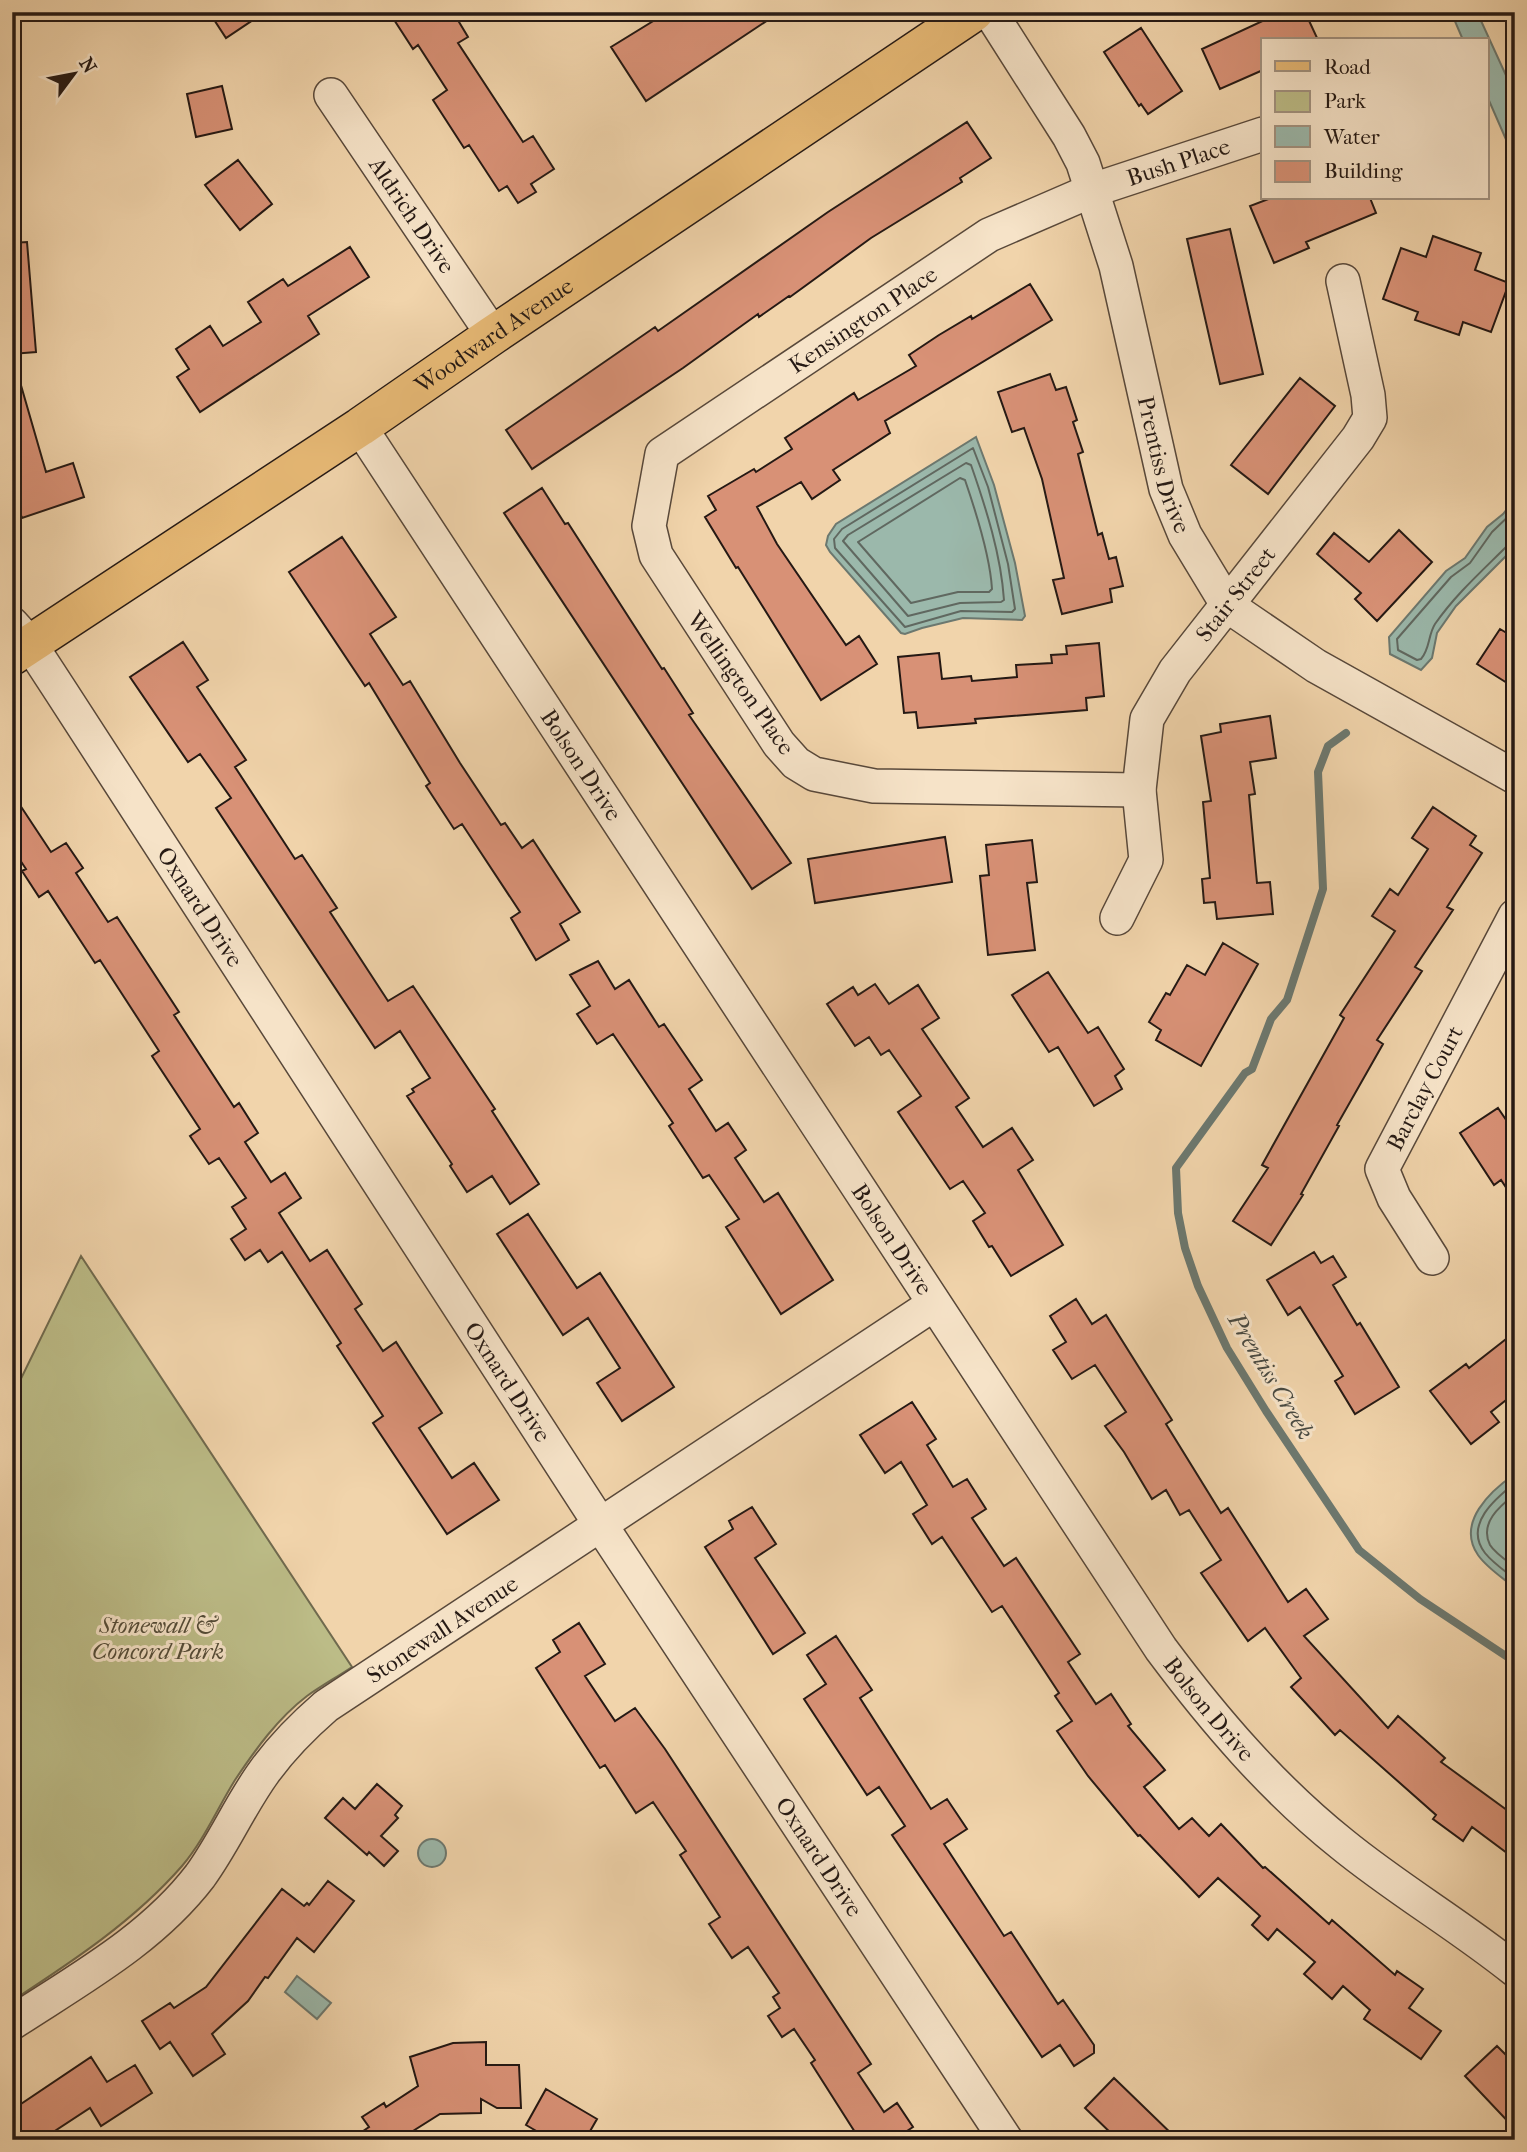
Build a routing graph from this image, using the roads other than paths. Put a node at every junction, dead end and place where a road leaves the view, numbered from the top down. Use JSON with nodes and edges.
{"nodes":[{"id":1,"x":974,"y":12,"type":"edge"},
{"id":2,"x":990,"y":12,"type":"edge"},
{"id":3,"x":331,"y":95,"type":"dead end"},
{"id":4,"x":1261,"y":135,"type":"edge"},
{"id":5,"x":1093,"y":190,"type":"junction"},
{"id":6,"x":1343,"y":281,"type":"dead end"},
{"id":7,"x":493,"y":335,"type":"junction"},
{"id":8,"x":360,"y":427,"type":"junction"},
{"id":9,"x":658,"y":476,"type":"joint"},
{"id":10,"x":1228,"y":606,"type":"junction"},
{"id":11,"x":18,"y":641,"type":"edge"},
{"id":12,"x":1515,"y":777,"type":"edge"},
{"id":13,"x":1139,"y":790,"type":"junction"},
{"id":14,"x":1515,"y":916,"type":"edge"},
{"id":15,"x":1117,"y":918,"type":"dead end"},
{"id":16,"x":1432,"y":1258,"type":"dead end"},
{"id":17,"x":933,"y":1304,"type":"junction"},
{"id":18,"x":600,"y":1524,"type":"junction"},
{"id":19,"x":1515,"y":1970,"type":"edge"},
{"id":20,"x":12,"y":2023,"type":"edge"},
{"id":21,"x":1006,"y":2140,"type":"edge"}],
"edges":[{"from":1,"to":7,"type":"main road","name":"Woodward Avenue"},
{"from":2,"to":5,"type":"street","name":"Prentiss Drive"},
{"from":3,"to":7,"type":"street","name":"Aldrich Drive"},
{"from":4,"to":5,"type":"street","name":"Bush Place"},
{"from":5,"to":9,"type":"street","name":"Kensington Place"},
{"from":5,"to":10,"type":"street","name":"Prentiss Drive"},
{"from":6,"to":10,"type":"street","name":"Stair Street"},
{"from":7,"to":8,"type":"main road","name":"Woodward Avenue"},
{"from":8,"to":11,"type":"main road","name":"Woodward Avenue"},
{"from":8,"to":17,"type":"street","name":"Bolson Drive"},
{"from":9,"to":13,"type":"street","name":"Wellington Place"},
{"from":10,"to":12,"type":"street","name":"Prentiss Drive"},
{"from":10,"to":13,"type":"street","name":"Stair Street"},
{"from":11,"to":18,"type":"street","name":"Oxnard Drive"},
{"from":13,"to":15,"type":"street","name":"Stair Street"},
{"from":14,"to":16,"type":"street","name":"Barclay Court"},
{"from":17,"to":18,"type":"street","name":"Stonewall Avenue"},
{"from":17,"to":19,"type":"street","name":"Bolson Drive"},
{"from":18,"to":20,"type":"street","name":"Stonewall Avenue"},
{"from":18,"to":21,"type":"street","name":"Oxnard Drive"}]}
